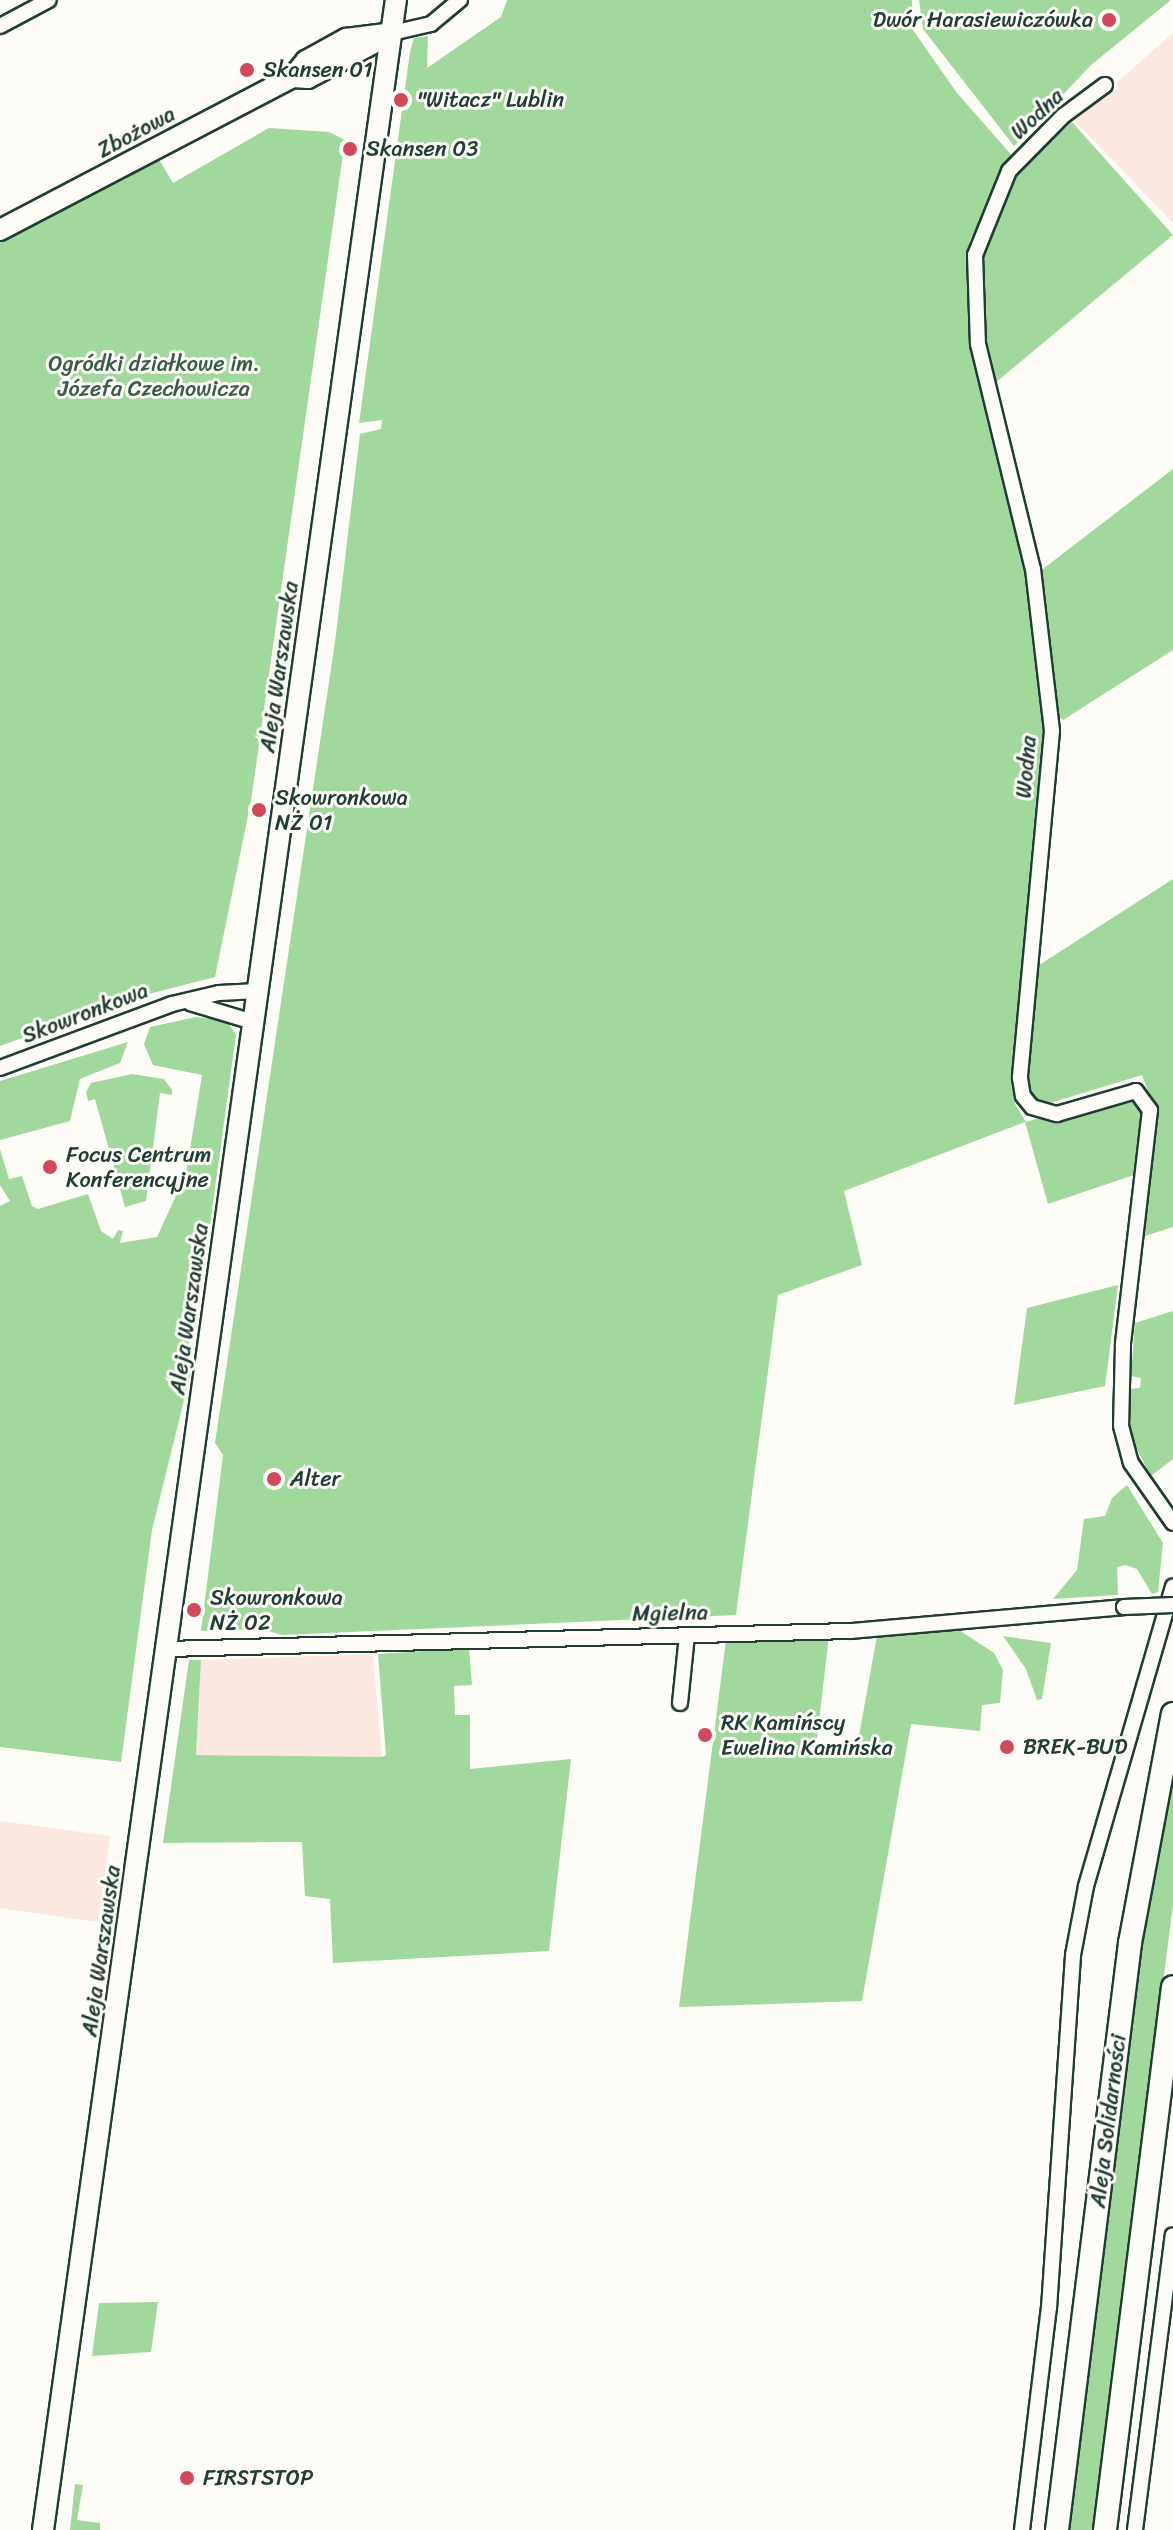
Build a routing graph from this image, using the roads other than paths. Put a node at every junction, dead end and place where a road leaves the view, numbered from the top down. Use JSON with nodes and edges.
{"nodes":[{"id":1,"x":49,"y":0,"type":"edge"},
{"id":2,"x":396,"y":0,"type":"edge"},
{"id":3,"x":460,"y":0,"type":"edge"},
{"id":4,"x":0,"y":26,"type":"edge"},
{"id":5,"x":392,"y":33,"type":"junction"},
{"id":6,"x":1105,"y":85,"type":"dead end"},
{"id":7,"x":0,"y":230,"type":"edge"},
{"id":8,"x":258,"y":991,"type":"junction"},
{"id":9,"x":185,"y":1002,"type":"junction"},
{"id":10,"x":253,"y":1022,"type":"junction"},
{"id":11,"x":0,"y":1068,"type":"edge"},
{"id":12,"x":1173,"y":1523,"type":"edge"},
{"id":13,"x":1173,"y":1586,"type":"edge"},
{"id":14,"x":1173,"y":1605,"type":"edge"},
{"id":15,"x":687,"y":1635,"type":"junction"},
{"id":16,"x":167,"y":1649,"type":"junction"},
{"id":17,"x":680,"y":1703,"type":"dead end"},
{"id":18,"x":1173,"y":1714,"type":"edge"},
{"id":19,"x":1173,"y":1987,"type":"edge"},
{"id":20,"x":1173,"y":2235,"type":"edge"},
{"id":21,"x":43,"y":2530,"type":"edge"},
{"id":22,"x":1022,"y":2530,"type":"edge"},
{"id":23,"x":1057,"y":2530,"type":"edge"},
{"id":24,"x":1105,"y":2530,"type":"edge"},
{"id":25,"x":1135,"y":2530,"type":"edge"}],
"edges":[{"from":1,"to":4,"type":"street"},
{"from":2,"to":5,"type":"street","name":"Aleja Warszawska"},
{"from":3,"to":5,"type":"street"},
{"from":5,"to":7,"type":"street","name":"Zbożowa"},
{"from":5,"to":8,"type":"street","name":"Aleja Warszawska"},
{"from":6,"to":12,"type":"street","name":"Wodna"},
{"from":8,"to":9,"type":"street","name":"Skowronkowa"},
{"from":8,"to":10,"type":"street","name":"Aleja Warszawska"},
{"from":9,"to":10,"type":"street"},
{"from":9,"to":11,"type":"street","name":"Skowronkowa"},
{"from":10,"to":16,"type":"street","name":"Aleja Warszawska"},
{"from":13,"to":22,"type":"street"},
{"from":14,"to":15,"type":"street","name":"Mgielna","bridge":true},
{"from":15,"to":16,"type":"street","name":"Mgielna"},
{"from":15,"to":17,"type":"street"},
{"from":16,"to":21,"type":"street","name":"Aleja Warszawska"},
{"from":18,"to":23,"type":"main road","name":"Aleja Solidarności"},
{"from":19,"to":24,"type":"main road"},
{"from":20,"to":25,"type":"street"}]}
